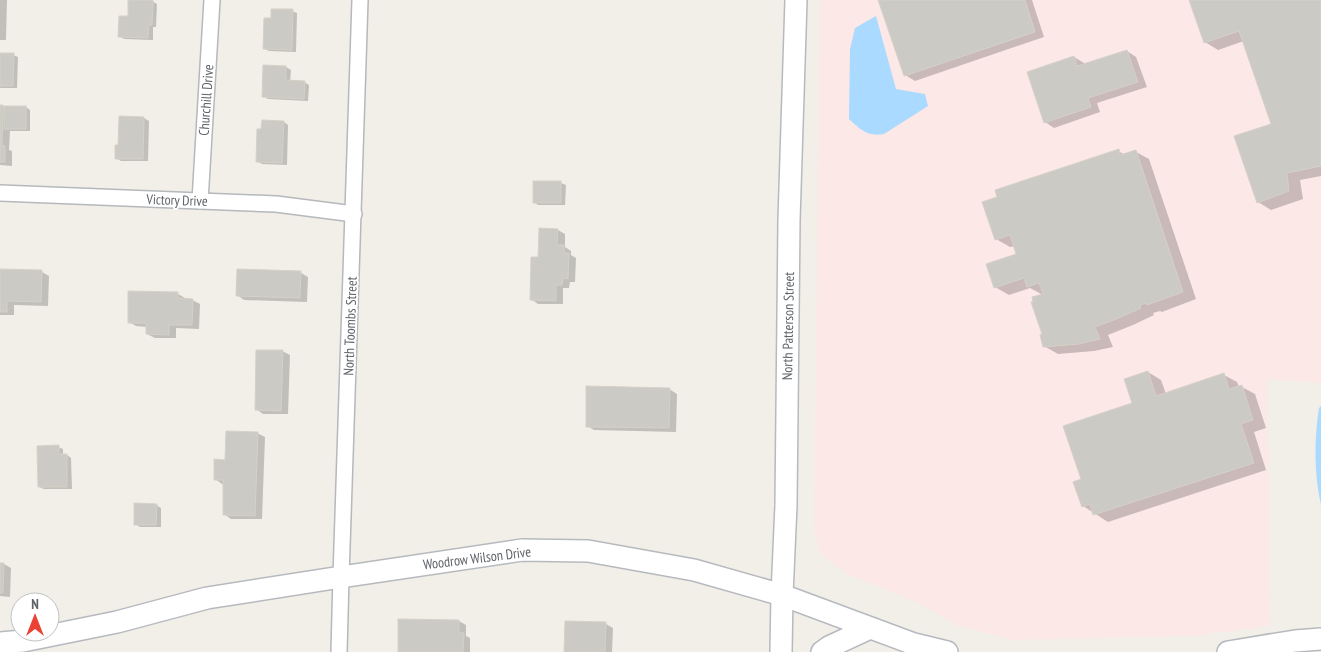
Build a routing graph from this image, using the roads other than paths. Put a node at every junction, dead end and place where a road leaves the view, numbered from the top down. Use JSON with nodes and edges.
{"nodes":[{"id":1,"x":212,"y":0,"type":"edge"},
{"id":2,"x":360,"y":0,"type":"edge"},
{"id":3,"x":796,"y":0,"type":"edge"},
{"id":4,"x":0,"y":193,"type":"edge"},
{"id":5,"x":200,"y":201,"type":"junction"},
{"id":6,"x":354,"y":214,"type":"junction"},
{"id":7,"x":341,"y":577,"type":"junction"},
{"id":8,"x":782,"y":595,"type":"junction"},
{"id":9,"x":870,"y":628,"type":"junction"},
{"id":10,"x":1321,"y":639,"type":"edge"},
{"id":11,"x":0,"y":643,"type":"edge"},
{"id":12,"x":1295,"y":647,"type":"edge"},
{"id":13,"x":340,"y":652,"type":"edge"},
{"id":14,"x":781,"y":652,"type":"edge"},
{"id":15,"x":822,"y":652,"type":"edge"},
{"id":16,"x":947,"y":652,"type":"edge"},
{"id":17,"x":1228,"y":652,"type":"edge"}],
"edges":[{"from":1,"to":5,"type":"street","name":"Churchill Drive"},
{"from":2,"to":6,"type":"street","name":"North Toombs Street"},
{"from":3,"to":8,"type":"main road","name":"North Patterson Street"},
{"from":4,"to":5,"type":"street","name":"Victory Drive"},
{"from":5,"to":6,"type":"street","name":"Victory Drive"},
{"from":6,"to":7,"type":"street","name":"North Toombs Street"},
{"from":7,"to":8,"type":"main road","name":"Woodrow Wilson Drive"},
{"from":7,"to":11,"type":"main road","name":"Woodrow Wilson Drive"},
{"from":7,"to":13,"type":"street","name":"North Toombs Street"},
{"from":8,"to":9,"type":"main road","name":"Woodrow Wilson Drive"},
{"from":8,"to":14,"type":"main road","name":"North Patterson Street"},
{"from":9,"to":15,"type":"main road"},
{"from":9,"to":16,"type":"main road","name":"Woodrow Wilson Drive"},
{"from":10,"to":12,"type":"main road"},
{"from":12,"to":17,"type":"main road"}]}
